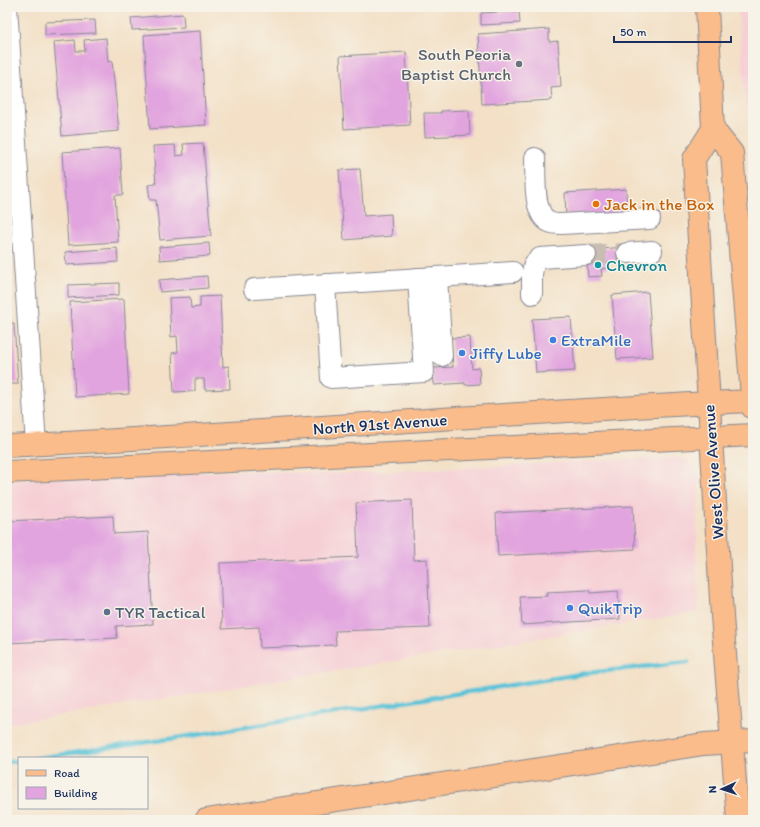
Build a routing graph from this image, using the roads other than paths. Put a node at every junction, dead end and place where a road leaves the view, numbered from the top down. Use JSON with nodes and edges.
{"nodes":[{"id":1,"x":7,"y":7,"type":"edge"},
{"id":2,"x":707,"y":7,"type":"edge"},
{"id":3,"x":713,"y":129,"type":"junction"},
{"id":4,"x":535,"y":158,"type":"dead end"},
{"id":5,"x":650,"y":219,"type":"dead end"},
{"id":6,"x":652,"y":251,"type":"dead end"},
{"id":7,"x":628,"y":253,"type":"tunnel mouth"},
{"id":8,"x":586,"y":255,"type":"tunnel mouth"},
{"id":9,"x":513,"y":272,"type":"dead end"},
{"id":10,"x":428,"y":277,"type":"junction"},
{"id":11,"x":325,"y":284,"type":"junction"},
{"id":12,"x":254,"y":289,"type":"dead end"},
{"id":13,"x":532,"y":294,"type":"dead end"},
{"id":14,"x":442,"y":356,"type":"dead end"},
{"id":15,"x":709,"y":403,"type":"junction"},
{"id":16,"x":753,"y":403,"type":"edge"},
{"id":17,"x":457,"y":419,"type":"junction"},
{"id":18,"x":260,"y":432,"type":"junction"},
{"id":19,"x":753,"y":435,"type":"edge"},
{"id":20,"x":711,"y":437,"type":"junction"},
{"id":21,"x":36,"y":445,"type":"junction"},
{"id":22,"x":7,"y":446,"type":"edge"},
{"id":23,"x":459,"y":450,"type":"junction"},
{"id":24,"x":260,"y":459,"type":"junction"},
{"id":25,"x":37,"y":470,"type":"junction"},
{"id":26,"x":7,"y":472,"type":"edge"},
{"id":27,"x":753,"y":741,"type":"edge"},
{"id":28,"x":732,"y":742,"type":"junction"},
{"id":29,"x":206,"y":820,"type":"edge"},
{"id":30,"x":738,"y":820,"type":"edge"}],
"edges":[{"from":1,"to":21,"type":"street"},
{"from":2,"to":3,"type":"main road"},
{"from":3,"to":15,"type":"main road","name":"West Olive Avenue"},
{"from":3,"to":16,"type":"main road"},
{"from":4,"to":5,"type":"street"},
{"from":6,"to":7,"type":"street"},
{"from":8,"to":13,"type":"street"},
{"from":9,"to":10,"type":"street"},
{"from":10,"to":11,"type":"street"},
{"from":10,"to":11,"type":"street"},
{"from":10,"to":14,"type":"street"},
{"from":11,"to":12,"type":"street"},
{"from":15,"to":16,"type":"main road","name":"North 91st Avenue"},
{"from":15,"to":17,"type":"main road","name":"North 91st Avenue"},
{"from":15,"to":20,"type":"main road","name":"West Olive Avenue"},
{"from":17,"to":18,"type":"main road","name":"North 91st Avenue"},
{"from":17,"to":23,"type":"main road"},
{"from":18,"to":21,"type":"main road","name":"North 91st Avenue"},
{"from":18,"to":24,"type":"main road"},
{"from":19,"to":20,"type":"main road","name":"North 91st Avenue"},
{"from":20,"to":23,"type":"main road","name":"North 91st Avenue"},
{"from":20,"to":28,"type":"main road","name":"West Olive Avenue"},
{"from":21,"to":22,"type":"main road","name":"North 91st Avenue"},
{"from":21,"to":25,"type":"main road"},
{"from":23,"to":24,"type":"main road","name":"North 91st Avenue"},
{"from":24,"to":25,"type":"main road","name":"North 91st Avenue"},
{"from":25,"to":26,"type":"main road","name":"North 91st Avenue"},
{"from":27,"to":28,"type":"main road"},
{"from":28,"to":29,"type":"main road"},
{"from":28,"to":30,"type":"main road","name":"West Olive Avenue"}]}
